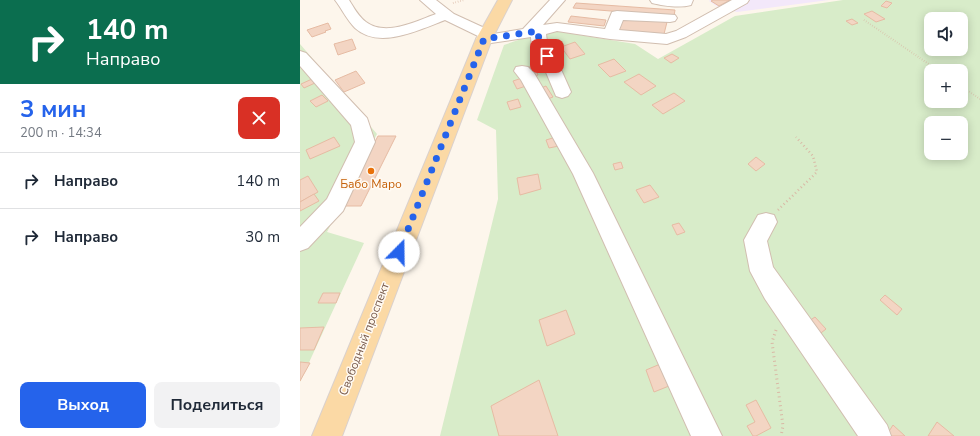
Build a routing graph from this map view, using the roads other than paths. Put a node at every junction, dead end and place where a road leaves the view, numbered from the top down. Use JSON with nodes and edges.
{"nodes":[{"id":1,"x":342,"y":0,"type":"edge"},
{"id":2,"x":427,"y":0,"type":"edge"},
{"id":3,"x":505,"y":0,"type":"edge"},
{"id":4,"x":558,"y":0,"type":"edge"},
{"id":5,"x":656,"y":0,"type":"edge"},
{"id":6,"x":686,"y":0,"type":"edge"},
{"id":7,"x":742,"y":0,"type":"edge"},
{"id":8,"x":447,"y":10,"type":"junction"},
{"id":9,"x":670,"y":18,"type":"dead end"},
{"id":10,"x":533,"y":32,"type":"junction"},
{"id":11,"x":610,"y":34,"type":"junction"},
{"id":12,"x":485,"y":36,"type":"junction"},
{"id":13,"x":300,"y":56,"type":"edge"},
{"id":14,"x":522,"y":71,"type":"dead end"},
{"id":15,"x":308,"y":78,"type":"edge"},
{"id":16,"x":562,"y":92,"type":"dead end"},
{"id":17,"x":766,"y":222,"type":"road end"},
{"id":18,"x":300,"y":241,"type":"edge"},
{"id":19,"x":327,"y":436,"type":"edge"},
{"id":20,"x":707,"y":436,"type":"edge"},
{"id":21,"x":876,"y":436,"type":"edge"}],
"edges":[{"from":1,"to":8,"type":"lane"},
{"from":2,"to":8,"type":"lane"},
{"from":3,"to":12,"type":"main road","name":"Свободный проспект"},
{"from":4,"to":10,"type":"lane"},
{"from":5,"to":6,"type":"lane"},
{"from":7,"to":11,"type":"lane"},
{"from":8,"to":12,"type":"lane"},
{"from":9,"to":11,"type":"lane"},
{"from":10,"to":11,"type":"lane"},
{"from":10,"to":12,"type":"lane"},
{"from":10,"to":16,"type":"lane"},
{"from":12,"to":19,"type":"main road","name":"Свободный проспект"},
{"from":13,"to":15,"type":"lane"},
{"from":14,"to":20,"type":"lane"},
{"from":15,"to":18,"type":"lane"},
{"from":17,"to":21,"type":"lane"}]}
